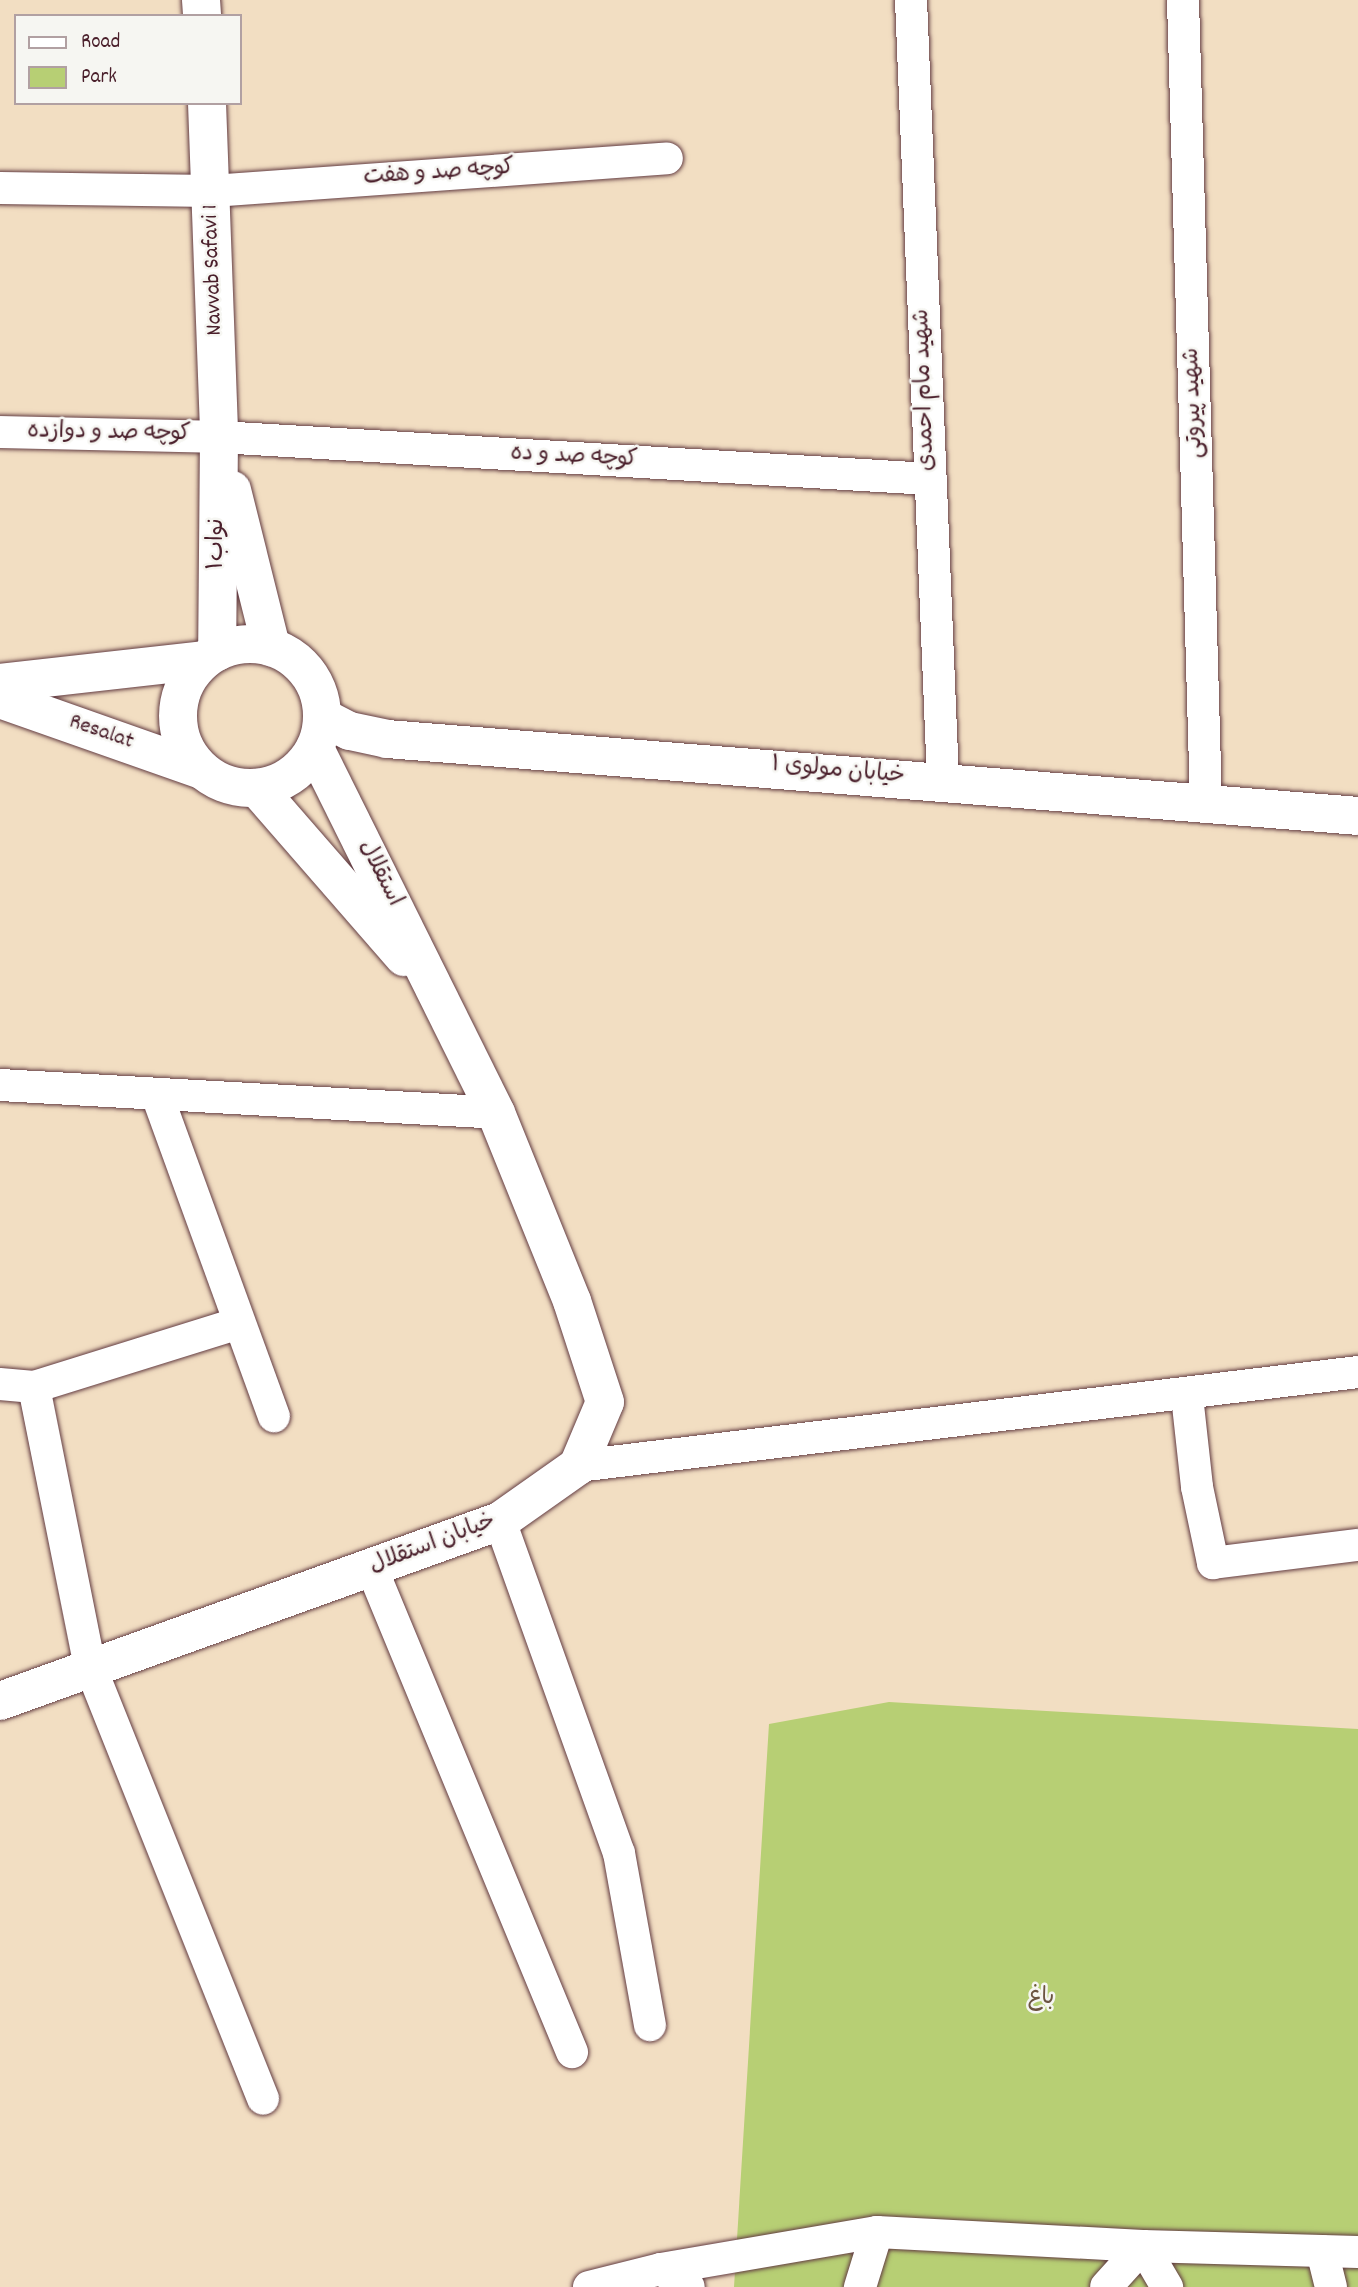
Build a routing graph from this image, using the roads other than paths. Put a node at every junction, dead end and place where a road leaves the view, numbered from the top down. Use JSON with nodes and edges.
{"nodes":[{"id":1,"x":911,"y":0,"type":"edge"},
{"id":2,"x":1183,"y":0,"type":"edge"},
{"id":3,"x":207,"y":105,"type":"edge"},
{"id":4,"x":667,"y":158,"type":"dead end"},
{"id":5,"x":0,"y":188,"type":"edge"},
{"id":6,"x":212,"y":191,"type":"junction"},
{"id":7,"x":0,"y":432,"type":"edge"},
{"id":8,"x":219,"y":436,"type":"junction"},
{"id":9,"x":930,"y":479,"type":"junction"},
{"id":10,"x":271,"y":647,"type":"junction"},
{"id":11,"x":211,"y":656,"type":"junction"},
{"id":12,"x":0,"y":683,"type":"edge"},
{"id":13,"x":0,"y":699,"type":"edge"},
{"id":14,"x":319,"y":732,"type":"junction"},
{"id":15,"x":202,"y":770,"type":"junction"},
{"id":16,"x":943,"y":780,"type":"junction"},
{"id":17,"x":257,"y":788,"type":"junction"},
{"id":18,"x":1206,"y":806,"type":"junction"},
{"id":19,"x":1358,"y":816,"type":"edge"},
{"id":20,"x":442,"y":1001,"type":"junction"},
{"id":21,"x":0,"y":1085,"type":"edge"},
{"id":22,"x":157,"y":1095,"type":"junction"},
{"id":23,"x":496,"y":1114,"type":"junction"},
{"id":24,"x":239,"y":1323,"type":"junction"},
{"id":25,"x":1358,"y":1372,"type":"edge"},
{"id":26,"x":0,"y":1384,"type":"edge"},
{"id":27,"x":34,"y":1387,"type":"junction"},
{"id":28,"x":1186,"y":1396,"type":"junction"},
{"id":29,"x":274,"y":1416,"type":"dead end"},
{"id":30,"x":578,"y":1466,"type":"junction"},
{"id":31,"x":500,"y":1521,"type":"junction"},
{"id":32,"x":1358,"y":1545,"type":"edge"},
{"id":33,"x":372,"y":1569,"type":"junction"},
{"id":34,"x":90,"y":1666,"type":"junction"},
{"id":35,"x":0,"y":1701,"type":"edge"},
{"id":36,"x":650,"y":2025,"type":"dead end"},
{"id":37,"x":572,"y":2052,"type":"dead end"},
{"id":38,"x":262,"y":2099,"type":"dead end"},
{"id":39,"x":877,"y":2232,"type":"junction"},
{"id":40,"x":1143,"y":2246,"type":"junction"},
{"id":41,"x":1322,"y":2250,"type":"junction"},
{"id":42,"x":1358,"y":2252,"type":"edge"},
{"id":43,"x":661,"y":2269,"type":"junction"},
{"id":44,"x":589,"y":2287,"type":"edge"},
{"id":45,"x":689,"y":2287,"type":"edge"},
{"id":46,"x":860,"y":2287,"type":"edge"},
{"id":47,"x":1105,"y":2287,"type":"edge"},
{"id":48,"x":1167,"y":2287,"type":"edge"},
{"id":49,"x":1331,"y":2287,"type":"edge"}],
"edges":[{"from":1,"to":9,"type":"street","name":"شهید مام احمدی"},
{"from":2,"to":18,"type":"street","name":"شهید پیروتی"},
{"from":3,"to":6,"type":"street","name":"Navvab Safavi 1"},
{"from":4,"to":6,"type":"street","name":"کوچه صد و هفت"},
{"from":5,"to":6,"type":"street","name":"کوچه صد و هفت"},
{"from":6,"to":8,"type":"street","name":"Navvab Safavi 1"},
{"from":7,"to":8,"type":"street","name":"کوچه صد و دوازده"},
{"from":8,"to":9,"type":"street","name":"کوچه صد و ده"},
{"from":8,"to":10,"type":"street"},
{"from":8,"to":11,"type":"street","name":"نواب۱"},
{"from":9,"to":16,"type":"street","name":"شهید مام احمدی"},
{"from":10,"to":11,"type":"street"},
{"from":10,"to":14,"type":"street"},
{"from":11,"to":12,"type":"street"},
{"from":11,"to":15,"type":"street"},
{"from":13,"to":15,"type":"street","name":"Resalat"},
{"from":14,"to":16,"type":"street","name":"خیابان مولوی ۱"},
{"from":14,"to":17,"type":"street"},
{"from":14,"to":20,"type":"street","name":"استقلال"},
{"from":15,"to":17,"type":"street"},
{"from":16,"to":18,"type":"street","name":"خیابان مولوی ۱"},
{"from":17,"to":20,"type":"street"},
{"from":18,"to":19,"type":"street","name":"خیابان مولوی ۱"},
{"from":20,"to":23,"type":"street"},
{"from":21,"to":22,"type":"street"},
{"from":22,"to":23,"type":"street"},
{"from":22,"to":24,"type":"street"},
{"from":23,"to":30,"type":"street"},
{"from":24,"to":27,"type":"street"},
{"from":24,"to":29,"type":"street"},
{"from":25,"to":28,"type":"street"},
{"from":26,"to":27,"type":"street"},
{"from":27,"to":34,"type":"street"},
{"from":28,"to":30,"type":"street"},
{"from":28,"to":32,"type":"street"},
{"from":30,"to":31,"type":"street","name":"خیابان استقلال"},
{"from":31,"to":33,"type":"street","name":"خیابان استقلال"},
{"from":31,"to":36,"type":"street"},
{"from":33,"to":34,"type":"street","name":"خیابان استقلال"},
{"from":33,"to":37,"type":"street"},
{"from":34,"to":35,"type":"street","name":"خیابان استقلال"},
{"from":34,"to":38,"type":"street"},
{"from":39,"to":40,"type":"street"},
{"from":39,"to":43,"type":"street"},
{"from":39,"to":46,"type":"street"},
{"from":40,"to":41,"type":"street"},
{"from":40,"to":47,"type":"street"},
{"from":40,"to":48,"type":"street"},
{"from":41,"to":42,"type":"street"},
{"from":41,"to":49,"type":"street"},
{"from":43,"to":44,"type":"street"},
{"from":43,"to":45,"type":"street"}]}
